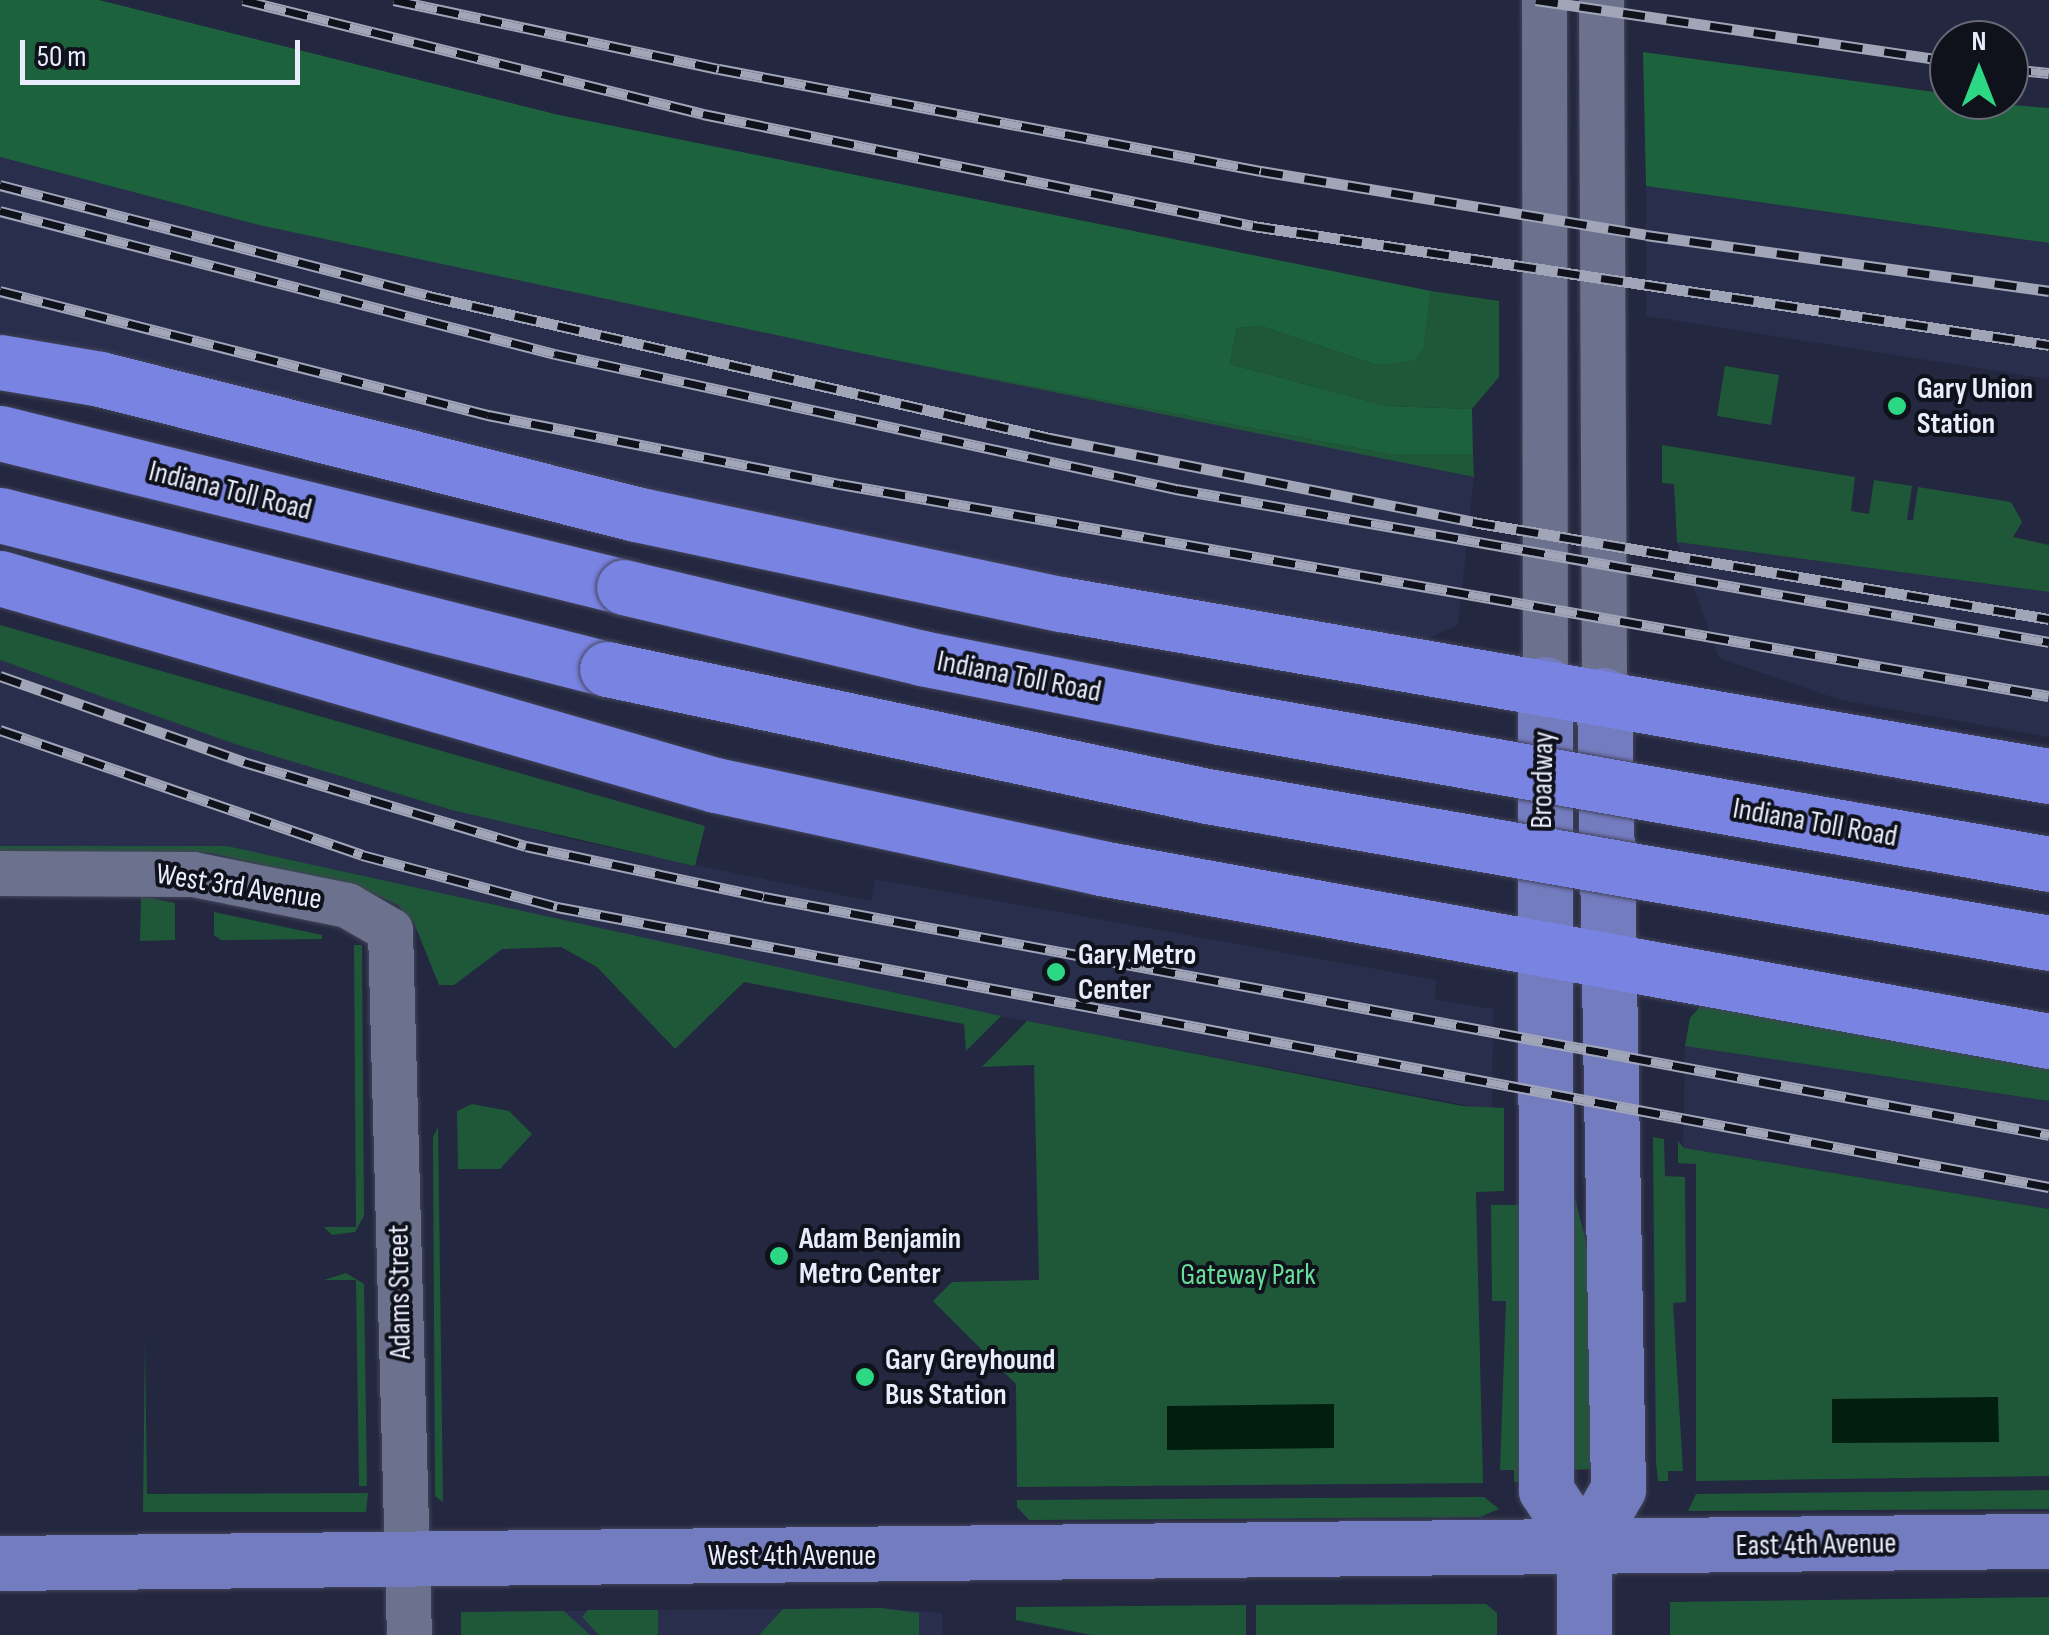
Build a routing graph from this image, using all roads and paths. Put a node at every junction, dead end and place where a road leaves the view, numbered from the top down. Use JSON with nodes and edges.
{"nodes":[{"id":1,"x":1544,"y":0,"type":"edge"},
{"id":2,"x":1600,"y":0,"type":"edge"},
{"id":3,"x":0,"y":362,"type":"edge"},
{"id":4,"x":0,"y":434,"type":"edge"},
{"id":5,"x":0,"y":515,"type":"edge"},
{"id":6,"x":0,"y":578,"type":"edge"},
{"id":7,"x":1544,"y":684,"type":"junction"},
{"id":8,"x":1604,"y":696,"type":"junction"},
{"id":9,"x":2049,"y":776,"type":"edge"},
{"id":10,"x":2049,"y":864,"type":"edge"},
{"id":11,"x":0,"y":873,"type":"edge"},
{"id":12,"x":2049,"y":943,"type":"edge"},
{"id":13,"x":1541,"y":948,"type":"junction"},
{"id":14,"x":395,"y":949,"type":"joint"},
{"id":15,"x":1605,"y":960,"type":"junction"},
{"id":16,"x":2049,"y":1041,"type":"edge"},
{"id":17,"x":2049,"y":1541,"type":"edge"},
{"id":18,"x":1584,"y":1548,"type":"junction"},
{"id":19,"x":408,"y":1560,"type":"junction"},
{"id":20,"x":0,"y":1563,"type":"edge"},
{"id":21,"x":409,"y":1635,"type":"edge"},
{"id":22,"x":1584,"y":1635,"type":"edge"}],
"edges":[{"from":1,"to":7,"type":"street","name":"Broadway"},
{"from":2,"to":8,"type":"street","name":"Broadway"},
{"from":3,"to":7,"type":"highway"},
{"from":4,"to":10,"type":"highway","name":"Indiana Toll Road","bridge":true},
{"from":5,"to":12,"type":"highway","bridge":true},
{"from":6,"to":13,"type":"highway"},
{"from":7,"to":8,"type":"highway"},
{"from":7,"to":13,"type":"main road","name":"Broadway"},
{"from":8,"to":9,"type":"highway"},
{"from":8,"to":15,"type":"main road","name":"Broadway"},
{"from":11,"to":14,"type":"street","name":"West 3rd Avenue"},
{"from":13,"to":15,"type":"highway"},
{"from":13,"to":18,"type":"main road","name":"Broadway"},
{"from":14,"to":19,"type":"street","name":"Adams Street"},
{"from":15,"to":16,"type":"highway"},
{"from":15,"to":18,"type":"main road","name":"Broadway"},
{"from":17,"to":18,"type":"main road","name":"East 4th Avenue"},
{"from":18,"to":19,"type":"main road","name":"West 4th Avenue"},
{"from":18,"to":22,"type":"main road","name":"Broadway"},
{"from":19,"to":20,"type":"main road","name":"West 4th Avenue"},
{"from":19,"to":21,"type":"street","name":"Adams Street"}]}
